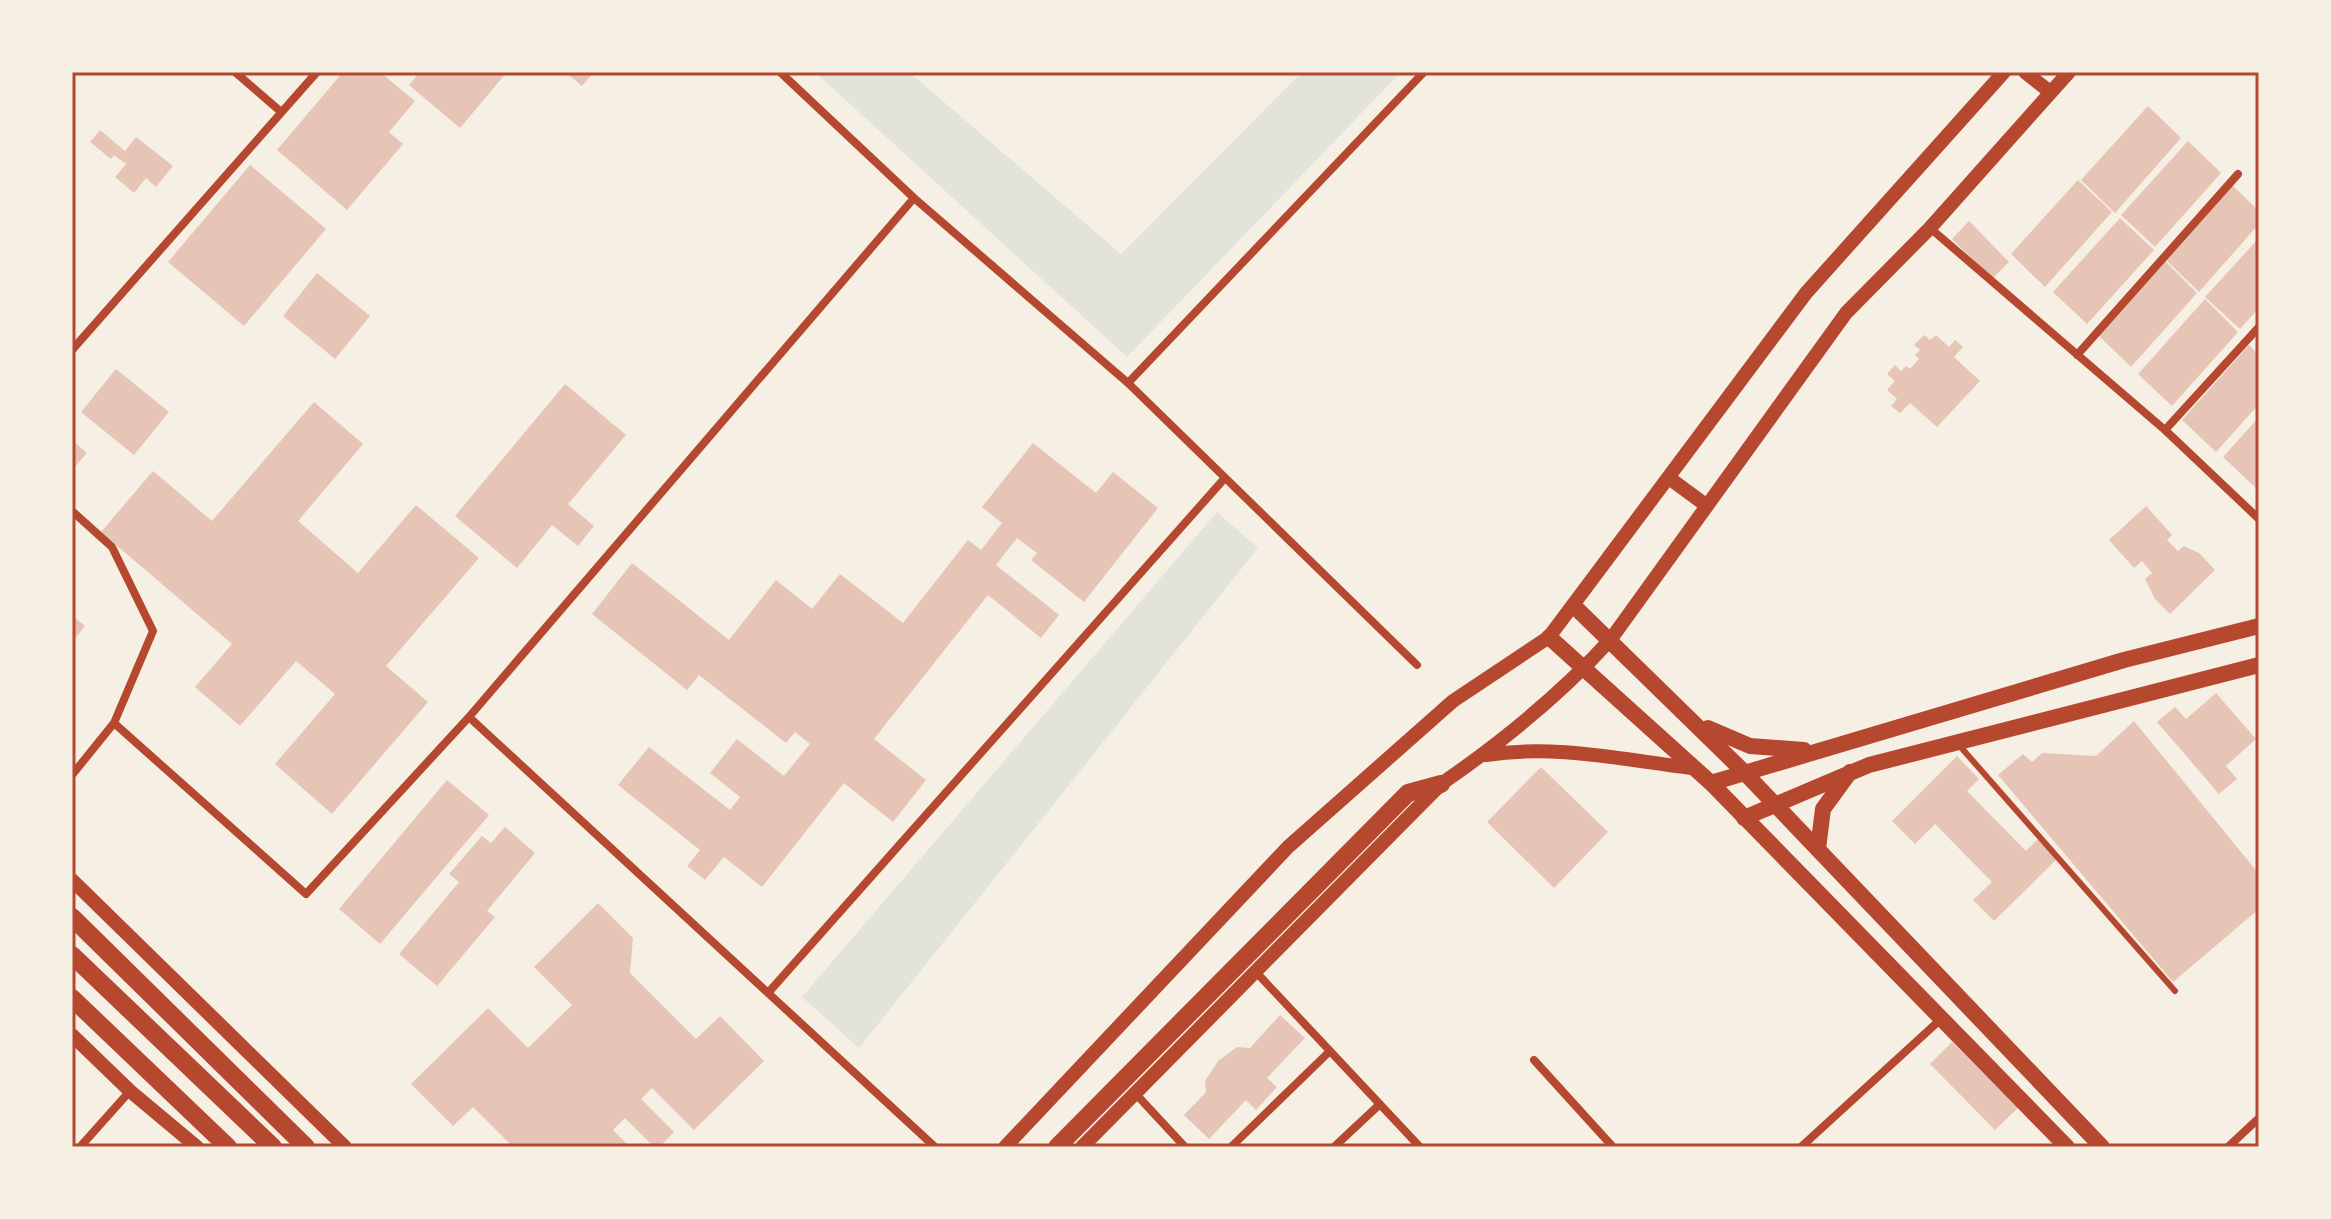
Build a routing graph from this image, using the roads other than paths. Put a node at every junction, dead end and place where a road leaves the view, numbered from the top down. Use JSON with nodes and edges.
{"nodes":[{"id":1,"x":235,"y":72,"type":"edge"},
{"id":2,"x":317,"y":72,"type":"edge"},
{"id":3,"x":780,"y":72,"type":"edge"},
{"id":4,"x":1424,"y":72,"type":"edge"},
{"id":5,"x":2004,"y":72,"type":"edge"},
{"id":6,"x":2025,"y":72,"type":"edge"},
{"id":7,"x":2069,"y":72,"type":"edge"},
{"id":8,"x":2050,"y":92,"type":"junction"},
{"id":9,"x":280,"y":111,"type":"junction"},
{"id":10,"x":2238,"y":174,"type":"dead end"},
{"id":11,"x":914,"y":198,"type":"junction"},
{"id":12,"x":1930,"y":228,"type":"junction"},
{"id":13,"x":2259,"y":327,"type":"edge"},
{"id":14,"x":72,"y":350,"type":"edge"},
{"id":15,"x":2077,"y":355,"type":"junction"},
{"id":16,"x":1128,"y":383,"type":"junction"},
{"id":17,"x":2165,"y":430,"type":"junction"},
{"id":18,"x":1669,"y":478,"type":"junction"},
{"id":19,"x":1224,"y":479,"type":"junction"},
{"id":20,"x":1707,"y":506,"type":"junction"},
{"id":21,"x":72,"y":511,"type":"edge"},
{"id":22,"x":2257,"y":513,"type":"edge"},
{"id":23,"x":1575,"y":607,"type":"junction"},
{"id":24,"x":2259,"y":626,"type":"edge"},
{"id":25,"x":1549,"y":637,"type":"junction"},
{"id":26,"x":1611,"y":639,"type":"junction"},
{"id":27,"x":1417,"y":665,"type":"dead end"},
{"id":28,"x":2259,"y":665,"type":"edge"},
{"id":29,"x":1584,"y":669,"type":"junction"},
{"id":30,"x":469,"y":717,"type":"junction"},
{"id":31,"x":1689,"y":717,"type":"junction"},
{"id":32,"x":114,"y":723,"type":"junction"},
{"id":33,"x":1958,"y":744,"type":"junction"},
{"id":34,"x":1825,"y":751,"type":"junction"},
{"id":35,"x":1483,"y":755,"type":"junction"},
{"id":36,"x":1692,"y":768,"type":"junction"},
{"id":37,"x":1743,"y":771,"type":"junction"},
{"id":38,"x":1851,"y":771,"type":"junction"},
{"id":39,"x":72,"y":775,"type":"edge"},
{"id":40,"x":1711,"y":783,"type":"junction"},
{"id":41,"x":1441,"y":784,"type":"junction"},
{"id":42,"x":1774,"y":802,"type":"junction"},
{"id":43,"x":1744,"y":818,"type":"junction"},
{"id":44,"x":1818,"y":849,"type":"junction"},
{"id":45,"x":72,"y":880,"type":"edge"},
{"id":46,"x":72,"y":917,"type":"edge"},
{"id":47,"x":72,"y":955,"type":"edge"},
{"id":48,"x":1255,"y":971,"type":"junction"},
{"id":49,"x":2175,"y":991,"type":"dead end"},
{"id":50,"x":768,"y":993,"type":"junction"},
{"id":51,"x":72,"y":998,"type":"edge"},
{"id":52,"x":1941,"y":1019,"type":"junction"},
{"id":53,"x":72,"y":1035,"type":"edge"},
{"id":54,"x":1330,"y":1051,"type":"junction"},
{"id":55,"x":1534,"y":1060,"type":"dead end"},
{"id":56,"x":130,"y":1091,"type":"junction"},
{"id":57,"x":1134,"y":1092,"type":"junction"},
{"id":58,"x":1380,"y":1104,"type":"junction"},
{"id":59,"x":2259,"y":1118,"type":"edge"},
{"id":60,"x":1237,"y":1145,"type":"edge"},
{"id":61,"x":80,"y":1147,"type":"edge"},
{"id":62,"x":197,"y":1147,"type":"edge"},
{"id":63,"x":228,"y":1147,"type":"edge"},
{"id":64,"x":273,"y":1147,"type":"edge"},
{"id":65,"x":306,"y":1147,"type":"edge"},
{"id":66,"x":345,"y":1147,"type":"edge"},
{"id":67,"x":935,"y":1147,"type":"edge"},
{"id":68,"x":1005,"y":1147,"type":"edge"},
{"id":69,"x":1057,"y":1147,"type":"edge"},
{"id":70,"x":1082,"y":1147,"type":"edge"},
{"id":71,"x":1185,"y":1147,"type":"edge"},
{"id":72,"x":1334,"y":1147,"type":"edge"},
{"id":73,"x":1420,"y":1147,"type":"edge"},
{"id":74,"x":1613,"y":1147,"type":"edge"},
{"id":75,"x":1801,"y":1147,"type":"edge"},
{"id":76,"x":2067,"y":1147,"type":"edge"},
{"id":77,"x":2102,"y":1147,"type":"edge"},
{"id":78,"x":2228,"y":1147,"type":"edge"}],
"edges":[{"from":1,"to":9,"type":"street"},
{"from":2,"to":9,"type":"street"},
{"from":3,"to":11,"type":"street"},
{"from":4,"to":16,"type":"street"},
{"from":5,"to":18,"type":"street"},
{"from":6,"to":8,"type":"street"},
{"from":7,"to":8,"type":"street"},
{"from":8,"to":12,"type":"street"},
{"from":9,"to":14,"type":"street"},
{"from":10,"to":15,"type":"street"},
{"from":11,"to":16,"type":"street"},
{"from":11,"to":30,"type":"street"},
{"from":12,"to":15,"type":"street"},
{"from":12,"to":20,"type":"street"},
{"from":13,"to":17,"type":"street"},
{"from":15,"to":17,"type":"street"},
{"from":16,"to":19,"type":"street"},
{"from":17,"to":22,"type":"street"},
{"from":18,"to":20,"type":"street"},
{"from":18,"to":23,"type":"street"},
{"from":19,"to":27,"type":"street"},
{"from":19,"to":50,"type":"street"},
{"from":20,"to":26,"type":"street"},
{"from":21,"to":32,"type":"street"},
{"from":23,"to":25,"type":"street"},
{"from":23,"to":26,"type":"main road"},
{"from":24,"to":34,"type":"main road"},
{"from":25,"to":29,"type":"main road"},
{"from":25,"to":68,"type":"street"},
{"from":26,"to":29,"type":"street"},
{"from":26,"to":31,"type":"main road"},
{"from":28,"to":33,"type":"main road"},
{"from":29,"to":35,"type":"street"},
{"from":29,"to":36,"type":"main road"},
{"from":30,"to":32,"type":"street"},
{"from":30,"to":50,"type":"street"},
{"from":31,"to":34,"type":"main road"},
{"from":31,"to":37,"type":"main road"},
{"from":32,"to":39,"type":"street"},
{"from":33,"to":38,"type":"main road"},
{"from":33,"to":49,"type":"lane"},
{"from":34,"to":37,"type":"main road"},
{"from":35,"to":36,"type":"street"},
{"from":35,"to":41,"type":"street"},
{"from":36,"to":40,"type":"main road"},
{"from":37,"to":40,"type":"main road"},
{"from":37,"to":42,"type":"main road"},
{"from":38,"to":42,"type":"main road"},
{"from":38,"to":44,"type":"main road"},
{"from":40,"to":43,"type":"main road"},
{"from":41,"to":48,"type":"street"},
{"from":41,"to":69,"type":"highway"},
{"from":42,"to":43,"type":"main road"},
{"from":42,"to":44,"type":"main road"},
{"from":43,"to":52,"type":"main road"},
{"from":44,"to":77,"type":"main road"},
{"from":45,"to":66,"type":"street"},
{"from":46,"to":65,"type":"highway"},
{"from":47,"to":64,"type":"highway"},
{"from":48,"to":54,"type":"street"},
{"from":48,"to":57,"type":"street"},
{"from":50,"to":67,"type":"street"},
{"from":51,"to":63,"type":"highway"},
{"from":52,"to":75,"type":"street"},
{"from":52,"to":76,"type":"main road"},
{"from":53,"to":56,"type":"street"},
{"from":54,"to":58,"type":"street"},
{"from":54,"to":60,"type":"street"},
{"from":55,"to":74,"type":"street"},
{"from":56,"to":61,"type":"street"},
{"from":56,"to":62,"type":"street"},
{"from":57,"to":70,"type":"street"},
{"from":57,"to":71,"type":"street"},
{"from":58,"to":72,"type":"street"},
{"from":58,"to":73,"type":"street"},
{"from":59,"to":78,"type":"street"}]}
